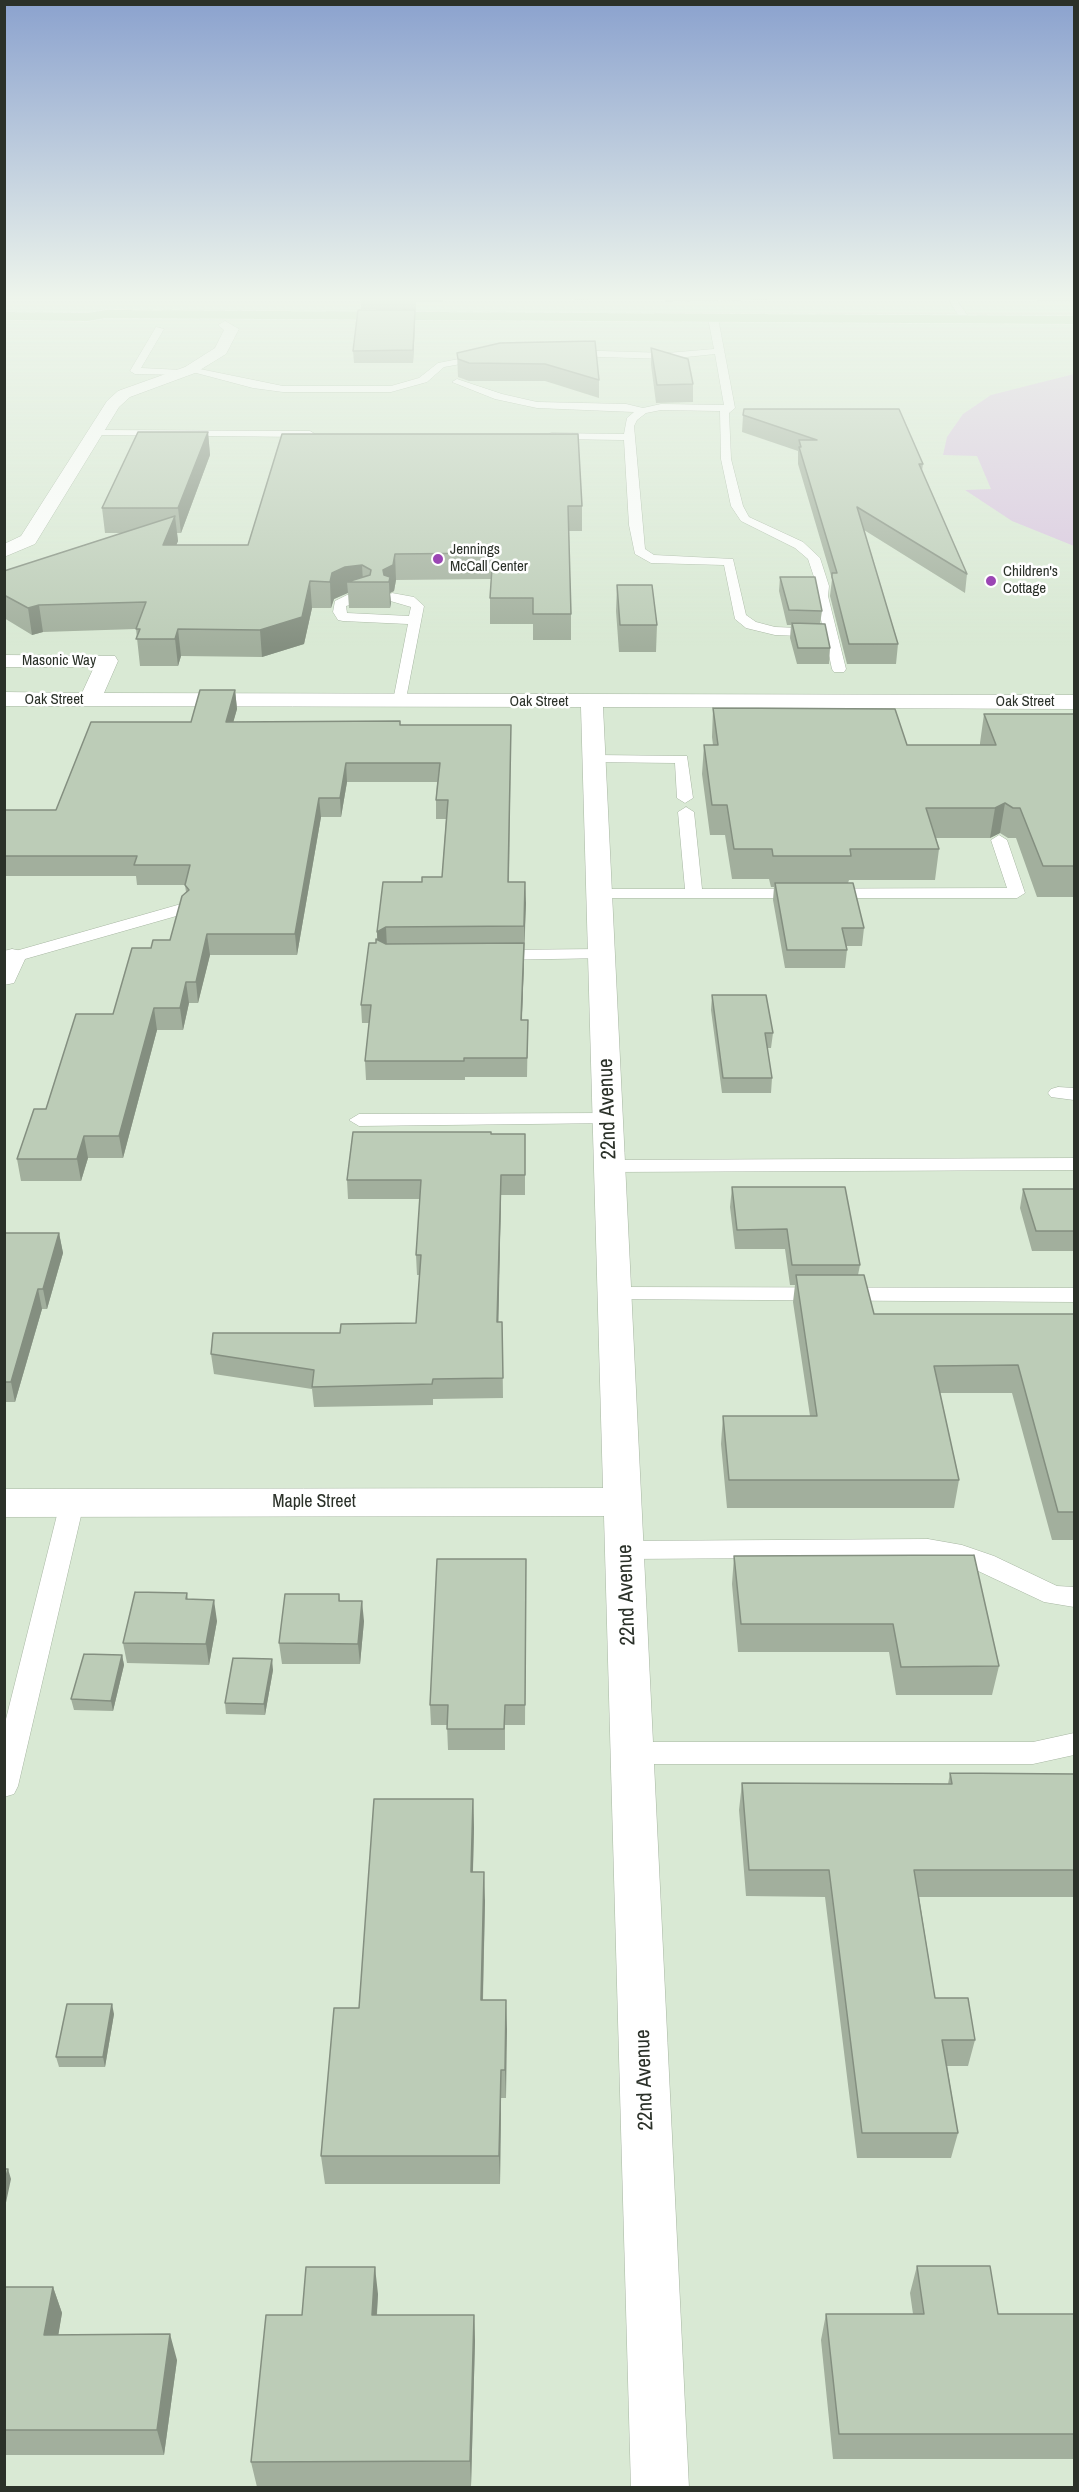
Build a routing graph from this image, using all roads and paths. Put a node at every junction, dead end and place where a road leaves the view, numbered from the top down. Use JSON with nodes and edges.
{"nodes":[{"id":1,"x":106,"y":415,"type":"edge"},
{"id":2,"x":636,"y":415,"type":"edge"},
{"id":3,"x":724,"y":415,"type":"edge"},
{"id":4,"x":95,"y":433,"type":"junction"},
{"id":5,"x":321,"y":435,"type":"edge"},
{"id":6,"x":534,"y":436,"type":"edge"},
{"id":7,"x":627,"y":437,"type":"junction"},
{"id":8,"x":4,"y":551,"type":"edge"},
{"id":9,"x":364,"y":597,"type":"edge"},
{"id":10,"x":392,"y":597,"type":"edge"},
{"id":11,"x":415,"y":620,"type":"junction"},
{"id":12,"x":831,"y":633,"type":"junction"},
{"id":13,"x":4,"y":661,"type":"edge"},
{"id":14,"x":839,"y":669,"type":"dead end"},
{"id":15,"x":4,"y":699,"type":"edge"},
{"id":16,"x":90,"y":700,"type":"junction"},
{"id":17,"x":400,"y":701,"type":"junction"},
{"id":18,"x":592,"y":702,"type":"junction"},
{"id":19,"x":1074,"y":702,"type":"edge"},
{"id":20,"x":595,"y":759,"type":"junction"},
{"id":21,"x":999,"y":840,"type":"edge"},
{"id":22,"x":600,"y":894,"type":"junction"},
{"id":23,"x":694,"y":894,"type":"junction"},
{"id":24,"x":181,"y":909,"type":"edge"},
{"id":25,"x":602,"y":954,"type":"junction"},
{"id":26,"x":483,"y":955,"type":"edge"},
{"id":27,"x":7,"y":963,"type":"edge"},
{"id":28,"x":608,"y":1119,"type":"junction"},
{"id":29,"x":359,"y":1120,"type":"dead end"},
{"id":30,"x":1074,"y":1164,"type":"edge"},
{"id":31,"x":610,"y":1166,"type":"junction"},
{"id":32,"x":615,"y":1294,"type":"junction"},
{"id":33,"x":1074,"y":1295,"type":"edge"},
{"id":34,"x":623,"y":1502,"type":"junction"},
{"id":35,"x":4,"y":1503,"type":"edge"},
{"id":36,"x":72,"y":1503,"type":"junction"},
{"id":37,"x":625,"y":1550,"type":"junction"},
{"id":38,"x":1074,"y":1597,"type":"edge"},
{"id":39,"x":1074,"y":1744,"type":"edge"},
{"id":40,"x":633,"y":1753,"type":"junction"},
{"id":41,"x":4,"y":1786,"type":"edge"},
{"id":42,"x":660,"y":2487,"type":"edge"}],
"edges":[{"from":1,"to":4,"type":"street"},
{"from":2,"to":7,"type":"lane"},
{"from":3,"to":12,"type":"lane"},
{"from":4,"to":5,"type":"lane"},
{"from":4,"to":8,"type":"street"},
{"from":6,"to":7,"type":"lane"},
{"from":7,"to":12,"type":"lane"},
{"from":9,"to":11,"type":"lane"},
{"from":10,"to":11,"type":"lane"},
{"from":11,"to":17,"type":"lane"},
{"from":12,"to":14,"type":"lane"},
{"from":13,"to":16,"type":"street","name":"Masonic Way"},
{"from":15,"to":16,"type":"street","name":"Oak Street"},
{"from":16,"to":17,"type":"street","name":"Oak Street"},
{"from":17,"to":18,"type":"street","name":"Oak Street"},
{"from":18,"to":19,"type":"street","name":"Oak Street"},
{"from":18,"to":20,"type":"street","name":"22nd Avenue"},
{"from":20,"to":22,"type":"street","name":"22nd Avenue"},
{"from":20,"to":23,"type":"lane"},
{"from":21,"to":23,"type":"lane"},
{"from":22,"to":23,"type":"lane"},
{"from":22,"to":25,"type":"street","name":"22nd Avenue"},
{"from":24,"to":27,"type":"lane"},
{"from":25,"to":26,"type":"lane"},
{"from":25,"to":28,"type":"street","name":"22nd Avenue"},
{"from":28,"to":29,"type":"lane"},
{"from":28,"to":31,"type":"street","name":"22nd Avenue"},
{"from":30,"to":31,"type":"lane"},
{"from":31,"to":32,"type":"street","name":"22nd Avenue"},
{"from":32,"to":33,"type":"lane"},
{"from":32,"to":34,"type":"street","name":"22nd Avenue"},
{"from":34,"to":36,"type":"street","name":"Maple Street"},
{"from":34,"to":37,"type":"street","name":"22nd Avenue"},
{"from":35,"to":36,"type":"street","name":"Maple Street"},
{"from":36,"to":41,"type":"lane"},
{"from":37,"to":38,"type":"lane"},
{"from":37,"to":40,"type":"street","name":"22nd Avenue"},
{"from":39,"to":40,"type":"lane"},
{"from":40,"to":42,"type":"street","name":"22nd Avenue"}]}
